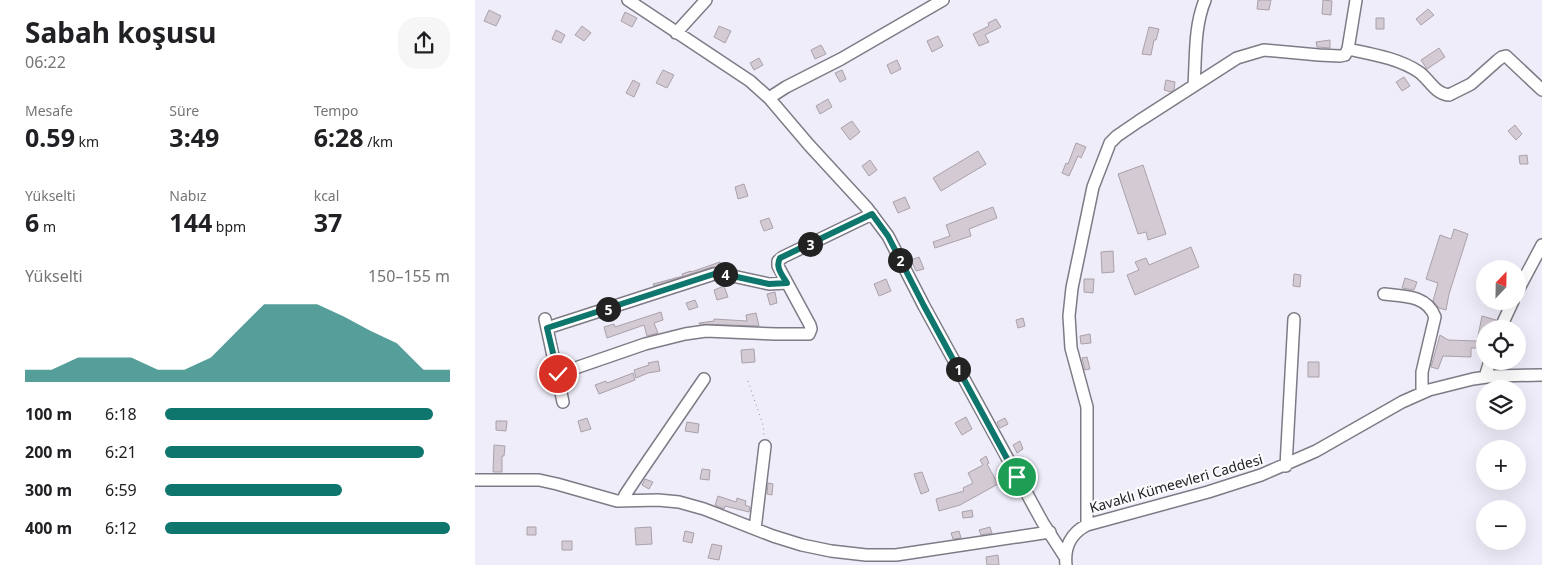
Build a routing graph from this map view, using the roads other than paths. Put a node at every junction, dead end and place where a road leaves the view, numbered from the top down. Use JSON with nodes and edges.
{"nodes":[{"id":1,"x":628,"y":0,"type":"edge"},
{"id":2,"x":706,"y":0,"type":"edge"},
{"id":3,"x":943,"y":0,"type":"edge"},
{"id":4,"x":1205,"y":0,"type":"edge"},
{"id":5,"x":1356,"y":0,"type":"edge"},
{"id":6,"x":677,"y":33,"type":"junction"},
{"id":7,"x":1348,"y":49,"type":"junction"},
{"id":8,"x":1194,"y":85,"type":"junction"},
{"id":9,"x":1542,"y":90,"type":"edge"},
{"id":10,"x":769,"y":98,"type":"junction"},
{"id":11,"x":872,"y":214,"type":"junction"},
{"id":12,"x":1542,"y":244,"type":"edge"},
{"id":13,"x":1526,"y":275,"type":"edge"},
{"id":14,"x":787,"y":283,"type":"junction"},
{"id":15,"x":1384,"y":294,"type":"dead end"},
{"id":16,"x":1294,"y":319,"type":"dead end"},
{"id":17,"x":1487,"y":370,"type":"edge"},
{"id":18,"x":558,"y":374,"type":"junction"},
{"id":19,"x":1542,"y":375,"type":"edge"},
{"id":20,"x":1485,"y":377,"type":"junction"},
{"id":21,"x":704,"y":379,"type":"dead end"},
{"id":22,"x":1422,"y":392,"type":"junction"},
{"id":23,"x":563,"y":402,"type":"dead end"},
{"id":24,"x":765,"y":446,"type":"road end"},
{"id":25,"x":1286,"y":466,"type":"junction"},
{"id":26,"x":475,"y":480,"type":"edge"},
{"id":27,"x":623,"y":501,"type":"junction"},
{"id":28,"x":1087,"y":525,"type":"junction"},
{"id":29,"x":755,"y":529,"type":"junction"},
{"id":30,"x":1049,"y":532,"type":"junction"},
{"id":31,"x":1065,"y":561,"type":"edge"}],
"edges":[{"from":1,"to":6,"type":"street"},
{"from":2,"to":6,"type":"street"},
{"from":3,"to":10,"type":"street"},
{"from":4,"to":8,"type":"street"},
{"from":5,"to":7,"type":"street"},
{"from":6,"to":10,"type":"street"},
{"from":7,"to":8,"type":"street"},
{"from":7,"to":9,"type":"street"},
{"from":8,"to":28,"type":"street"},
{"from":10,"to":11,"type":"street"},
{"from":11,"to":14,"type":"street"},
{"from":11,"to":30,"type":"street"},
{"from":12,"to":13,"type":"street"},
{"from":14,"to":18,"type":"street"},
{"from":14,"to":18,"type":"street"},
{"from":15,"to":22,"type":"street"},
{"from":16,"to":25,"type":"street"},
{"from":17,"to":20,"type":"street"},
{"from":18,"to":23,"type":"street"},
{"from":19,"to":20,"type":"street","name":"Kavaklı Kümeevleri Caddesi"},
{"from":20,"to":22,"type":"street","name":"Kavaklı Kümeevleri Caddesi"},
{"from":21,"to":27,"type":"street"},
{"from":22,"to":25,"type":"street","name":"Kavaklı Kümeevleri Caddesi"},
{"from":24,"to":29,"type":"street"},
{"from":25,"to":28,"type":"street","name":"Kavaklı Kümeevleri Caddesi"},
{"from":26,"to":27,"type":"street"},
{"from":27,"to":29,"type":"street"},
{"from":28,"to":31,"type":"street","name":"Kavaklı Kümeevleri Caddesi"},
{"from":29,"to":30,"type":"street"},
{"from":30,"to":31,"type":"street"}]}
